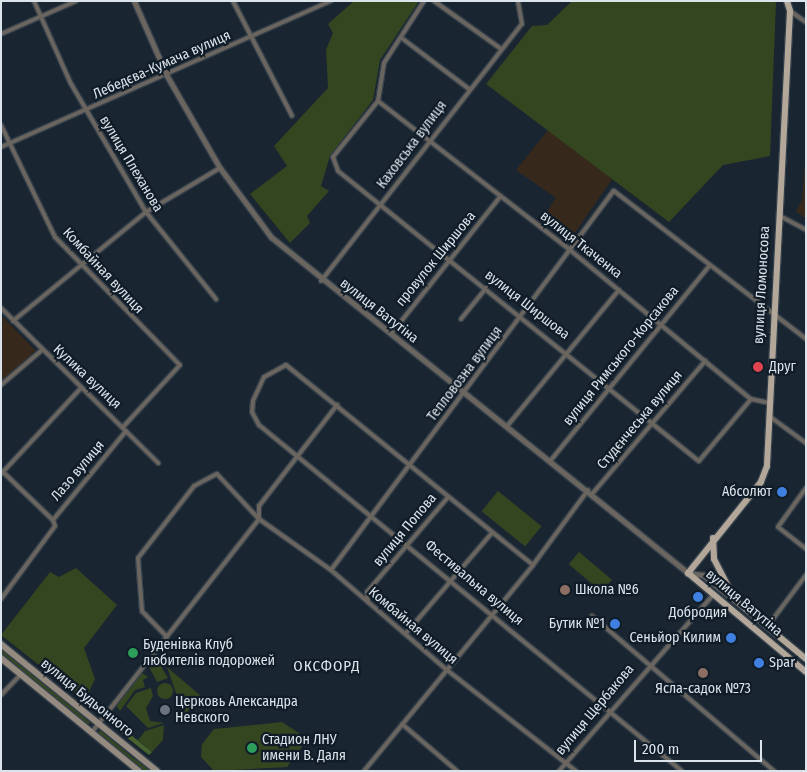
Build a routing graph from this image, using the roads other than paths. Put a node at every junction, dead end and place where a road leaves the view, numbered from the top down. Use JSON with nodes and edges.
{"nodes":[{"id":1,"x":34,"y":1,"type":"edge"},
{"id":2,"x":76,"y":1,"type":"edge"},
{"id":3,"x":134,"y":1,"type":"edge"},
{"id":4,"x":233,"y":1,"type":"edge"},
{"id":5,"x":331,"y":1,"type":"edge"},
{"id":6,"x":424,"y":1,"type":"edge"},
{"id":7,"x":434,"y":1,"type":"edge"},
{"id":8,"x":518,"y":1,"type":"edge"},
{"id":9,"x":787,"y":1,"type":"edge"},
{"id":10,"x":321,"y":3,"type":"edge"},
{"id":11,"x":790,"y":11,"type":"junction"},
{"id":12,"x":41,"y":17,"type":"junction"},
{"id":13,"x":806,"y":22,"type":"edge"},
{"id":14,"x":1,"y":34,"type":"edge"},
{"id":15,"x":249,"y":38,"type":"junction"},
{"id":16,"x":403,"y":39,"type":"junction"},
{"id":17,"x":501,"y":49,"type":"junction"},
{"id":18,"x":168,"y":76,"type":"junction"},
{"id":19,"x":469,"y":89,"type":"junction"},
{"id":20,"x":378,"y":101,"type":"junction"},
{"id":21,"x":86,"y":111,"type":"junction"},
{"id":22,"x":292,"y":116,"type":"dead end"},
{"id":23,"x":1,"y":125,"type":"edge"},
{"id":24,"x":428,"y":141,"type":"junction"},
{"id":25,"x":10,"y":143,"type":"junction"},
{"id":26,"x":1,"y":147,"type":"edge"},
{"id":27,"x":220,"y":168,"type":"junction"},
{"id":28,"x":500,"y":197,"type":"junction"},
{"id":29,"x":382,"y":204,"type":"junction"},
{"id":30,"x":146,"y":212,"type":"junction"},
{"id":31,"x":778,"y":216,"type":"junction"},
{"id":32,"x":806,"y":230,"type":"edge"},
{"id":33,"x":570,"y":250,"type":"junction"},
{"id":34,"x":452,"y":260,"type":"junction"},
{"id":35,"x":80,"y":266,"type":"junction"},
{"id":36,"x":709,"y":266,"type":"junction"},
{"id":37,"x":321,"y":281,"type":"junction"},
{"id":38,"x":486,"y":288,"type":"junction"},
{"id":39,"x":619,"y":290,"type":"junction"},
{"id":40,"x":216,"y":300,"type":"dead end"},
{"id":41,"x":1,"y":308,"type":"edge"},
{"id":42,"x":773,"y":315,"type":"junction"},
{"id":43,"x":523,"y":317,"type":"junction"},
{"id":44,"x":461,"y":319,"type":"dead end"},
{"id":45,"x":13,"y":321,"type":"junction"},
{"id":46,"x":662,"y":325,"type":"junction"},
{"id":47,"x":390,"y":335,"type":"junction"},
{"id":48,"x":806,"y":339,"type":"edge"},
{"id":49,"x":42,"y":350,"type":"junction"},
{"id":50,"x":569,"y":352,"type":"junction"},
{"id":51,"x":705,"y":361,"type":"junction"},
{"id":52,"x":1,"y":385,"type":"edge"},
{"id":53,"x":610,"y":387,"type":"junction"},
{"id":54,"x":80,"y":389,"type":"junction"},
{"id":55,"x":464,"y":390,"type":"junction"},
{"id":56,"x":752,"y":399,"type":"junction"},
{"id":57,"x":770,"y":402,"type":"junction"},
{"id":58,"x":337,"y":405,"type":"junction"},
{"id":59,"x":769,"y":416,"type":"junction"},
{"id":60,"x":651,"y":421,"type":"junction"},
{"id":61,"x":508,"y":425,"type":"junction"},
{"id":62,"x":124,"y":426,"type":"junction"},
{"id":63,"x":126,"y":431,"type":"junction"},
{"id":64,"x":806,"y":443,"type":"edge"},
{"id":65,"x":298,"y":455,"type":"junction"},
{"id":66,"x":551,"y":460,"type":"junction"},
{"id":67,"x":158,"y":463,"type":"dead end"},
{"id":68,"x":409,"y":467,"type":"junction"},
{"id":69,"x":2,"y":473,"type":"edge"},
{"id":70,"x":806,"y":488,"type":"edge"},
{"id":71,"x":588,"y":490,"type":"junction"},
{"id":72,"x":592,"y":494,"type":"junction"},
{"id":73,"x":448,"y":497,"type":"junction"},
{"id":74,"x":372,"y":515,"type":"junction"},
{"id":75,"x":259,"y":519,"type":"junction"},
{"id":76,"x":53,"y":520,"type":"junction"},
{"id":77,"x":492,"y":533,"type":"junction"},
{"id":78,"x":713,"y":537,"type":"junction"},
{"id":79,"x":409,"y":543,"type":"junction"},
{"id":80,"x":806,"y":549,"type":"edge"},
{"id":81,"x":533,"y":565,"type":"junction"},
{"id":82,"x":331,"y":570,"type":"junction"},
{"id":83,"x":688,"y":573,"type":"junction"},
{"id":84,"x":806,"y":576,"type":"edge"},
{"id":85,"x":452,"y":579,"type":"junction"},
{"id":86,"x":714,"y":594,"type":"junction"},
{"id":87,"x":1,"y":599,"type":"edge"},
{"id":88,"x":735,"y":600,"type":"junction"},
{"id":89,"x":368,"y":602,"type":"junction"},
{"id":90,"x":494,"y":614,"type":"junction"},
{"id":91,"x":592,"y":616,"type":"dead end"},
{"id":92,"x":767,"y":627,"type":"junction"},
{"id":93,"x":407,"y":632,"type":"junction"},
{"id":94,"x":167,"y":637,"type":"junction"},
{"id":95,"x":1,"y":644,"type":"edge"},
{"id":96,"x":1,"y":658,"type":"edge"},
{"id":97,"x":806,"y":660,"type":"edge"},
{"id":98,"x":649,"y":664,"type":"junction"},
{"id":99,"x":447,"y":670,"type":"junction"},
{"id":100,"x":806,"y":672,"type":"edge"},
{"id":101,"x":21,"y":674,"type":"junction"},
{"id":102,"x":1,"y":695,"type":"edge"},
{"id":103,"x":610,"y":711,"type":"junction"},
{"id":104,"x":99,"y":724,"type":"junction"},
{"id":105,"x":402,"y":724,"type":"junction"},
{"id":106,"x":92,"y":732,"type":"junction"},
{"id":107,"x":566,"y":762,"type":"junction"},
{"id":108,"x":139,"y":771,"type":"edge"},
{"id":109,"x":157,"y":771,"type":"edge"},
{"id":110,"x":364,"y":771,"type":"edge"},
{"id":111,"x":456,"y":771,"type":"edge"},
{"id":112,"x":559,"y":771,"type":"edge"},
{"id":113,"x":576,"y":771,"type":"edge"},
{"id":114,"x":682,"y":771,"type":"edge"},
{"id":115,"x":774,"y":771,"type":"edge"}],
"edges":[{"from":1,"to":12,"type":"street","name":"вулиця Плеханова"},
{"from":2,"to":12,"type":"street"},
{"from":3,"to":18,"type":"street","name":"вулиця Ватутіна"},
{"from":4,"to":15,"type":"street"},
{"from":5,"to":10,"type":"street","name":"Лебедєва-Кумача вулиця"},
{"from":6,"to":16,"type":"street"},
{"from":7,"to":17,"type":"street"},
{"from":8,"to":17,"type":"street","name":"Каховська вулиця"},
{"from":9,"to":11,"type":"main road","name":"вулиця Ломоносова"},
{"from":10,"to":15,"type":"street","name":"Лебедєва-Кумача вулиця"},
{"from":11,"to":13,"type":"street"},
{"from":11,"to":31,"type":"main road","name":"вулиця Ломоносова"},
{"from":12,"to":14,"type":"street"},
{"from":12,"to":21,"type":"street","name":"вулиця Плеханова"},
{"from":15,"to":18,"type":"street","name":"Лебедєва-Кумача вулиця"},
{"from":15,"to":22,"type":"street"},
{"from":16,"to":19,"type":"street"},
{"from":16,"to":20,"type":"street"},
{"from":17,"to":19,"type":"street","name":"Каховська вулиця"},
{"from":18,"to":21,"type":"street","name":"Лебедєва-Кумача вулиця"},
{"from":18,"to":27,"type":"street","name":"вулиця Ватутіна"},
{"from":19,"to":24,"type":"street","name":"Каховська вулиця"},
{"from":20,"to":24,"type":"street","name":"вулиця Ткаченка"},
{"from":20,"to":29,"type":"street","name":"вулиця Ширшова"},
{"from":21,"to":25,"type":"street","name":"Лебедєва-Кумача вулиця"},
{"from":21,"to":30,"type":"street","name":"вулиця Плеханова"},
{"from":23,"to":25,"type":"street","name":"Комбайная вулиця"},
{"from":24,"to":28,"type":"street","name":"вулиця Ткаченка"},
{"from":24,"to":29,"type":"street","name":"Каховська вулиця"},
{"from":25,"to":26,"type":"street","name":"Лебедєва-Кумача вулиця"},
{"from":25,"to":35,"type":"street","name":"Комбайная вулиця"},
{"from":27,"to":30,"type":"street"},
{"from":27,"to":37,"type":"street","name":"вулиця Ватутіна"},
{"from":28,"to":33,"type":"street","name":"вулиця Ткаченка"},
{"from":28,"to":34,"type":"street","name":"провулок Ширшова"},
{"from":29,"to":34,"type":"street","name":"вулиця Ширшова"},
{"from":29,"to":37,"type":"street","name":"Каховська вулиця"},
{"from":30,"to":35,"type":"street"},
{"from":30,"to":40,"type":"street","name":"вулиця Плеханова"},
{"from":31,"to":32,"type":"street"},
{"from":31,"to":42,"type":"main road","name":"вулиця Ломоносова"},
{"from":33,"to":36,"type":"street","name":"Тепловозна вулиця"},
{"from":33,"to":39,"type":"street","name":"вулиця Ткаченка"},
{"from":33,"to":43,"type":"street","name":"Тепловозна вулиця"},
{"from":34,"to":38,"type":"street","name":"вулиця Ширшова"},
{"from":34,"to":47,"type":"street","name":"провулок Ширшова"},
{"from":35,"to":45,"type":"street"},
{"from":35,"to":62,"type":"street","name":"Комбайная вулиця"},
{"from":36,"to":42,"type":"street"},
{"from":36,"to":46,"type":"street","name":"вулиця Римського-Корсакова"},
{"from":37,"to":47,"type":"street","name":"вулиця Ватутіна"},
{"from":38,"to":43,"type":"street","name":"вулиця Ширшова"},
{"from":38,"to":44,"type":"street"},
{"from":39,"to":46,"type":"street","name":"вулиця Ткаченка"},
{"from":39,"to":50,"type":"street"},
{"from":41,"to":45,"type":"street","name":"Кулика вулиця"},
{"from":42,"to":48,"type":"street"},
{"from":42,"to":57,"type":"main road","name":"вулиця Ломоносова"},
{"from":43,"to":50,"type":"street","name":"вулиця Ширшова"},
{"from":43,"to":55,"type":"street","name":"Тепловозна вулиця"},
{"from":45,"to":49,"type":"street","name":"Кулика вулиця"},
{"from":46,"to":51,"type":"street","name":"вулиця Ткаченка"},
{"from":46,"to":53,"type":"street","name":"вулиця Римського-Корсакова"},
{"from":47,"to":55,"type":"street","name":"вулиця Ватутіна"},
{"from":49,"to":52,"type":"street"},
{"from":49,"to":54,"type":"street","name":"Кулика вулиця"},
{"from":50,"to":53,"type":"street","name":"вулиця Ширшова"},
{"from":50,"to":61,"type":"street"},
{"from":51,"to":56,"type":"street","name":"вулиця Ткаченка"},
{"from":51,"to":60,"type":"street","name":"Студєнчеська вулиця"},
{"from":53,"to":60,"type":"street","name":"вулиця Ширшова"},
{"from":53,"to":66,"type":"street","name":"вулиця Римського-Корсакова"},
{"from":54,"to":62,"type":"street","name":"Кулика вулиця"},
{"from":54,"to":69,"type":"street"},
{"from":55,"to":61,"type":"street","name":"вулиця Ватутіна"},
{"from":55,"to":68,"type":"street","name":"Тепловозна вулиця"},
{"from":56,"to":57,"type":"street","name":"вулиця Ткаченка"},
{"from":56,"to":60,"type":"street","name":"вулиця Ширшова"},
{"from":57,"to":59,"type":"main road","name":"вулиця Ломоносова"},
{"from":58,"to":65,"type":"street"},
{"from":58,"to":65,"type":"street","name":"Фестивальна вулиця"},
{"from":58,"to":68,"type":"street"},
{"from":59,"to":64,"type":"street"},
{"from":59,"to":78,"type":"main road","name":"вулиця Ломоносова"},
{"from":60,"to":72,"type":"street","name":"Студєнчеська вулиця"},
{"from":61,"to":66,"type":"street","name":"вулиця Ватутіна"},
{"from":62,"to":63,"type":"street","name":"Кулика вулиця"},
{"from":63,"to":67,"type":"street","name":"Кулика вулиця"},
{"from":63,"to":76,"type":"street","name":"Лазо вулиця"},
{"from":65,"to":74,"type":"street","name":"Фестивальна вулиця"},
{"from":65,"to":75,"type":"street"},
{"from":66,"to":71,"type":"street","name":"вулиця Ватутіна"},
{"from":68,"to":73,"type":"street"},
{"from":68,"to":74,"type":"street","name":"Тепловозна вулиця"},
{"from":69,"to":76,"type":"street"},
{"from":70,"to":80,"type":"street"},
{"from":71,"to":72,"type":"street","name":"вулиця Ватутіна"},
{"from":71,"to":81,"type":"street"},
{"from":72,"to":83,"type":"street","name":"вулиця Ватутіна"},
{"from":73,"to":77,"type":"street"},
{"from":73,"to":79,"type":"street","name":"вулиця Попова"},
{"from":74,"to":79,"type":"street","name":"Фестивальна вулиця"},
{"from":74,"to":82,"type":"street","name":"Тепловозна вулиця"},
{"from":75,"to":82,"type":"street","name":"Комбайная вулиця"},
{"from":75,"to":94,"type":"street"},
{"from":75,"to":94,"type":"street","name":"Комбайная вулиця"},
{"from":76,"to":87,"type":"street","name":"Лазо вулиця"},
{"from":77,"to":81,"type":"street"},
{"from":77,"to":85,"type":"street"},
{"from":78,"to":83,"type":"main road","name":"вулиця Ломоносова"},
{"from":78,"to":88,"type":"main road"},
{"from":79,"to":85,"type":"street","name":"Фестивальна вулиця"},
{"from":79,"to":89,"type":"street","name":"вулиця Попова"},
{"from":81,"to":90,"type":"street"},
{"from":82,"to":89,"type":"street","name":"Комбайная вулиця"},
{"from":83,"to":86,"type":"main road","name":"вулиця Ватутіна"},
{"from":83,"to":88,"type":"street","name":"вулиця Ватутіна"},
{"from":84,"to":92,"type":"street"},
{"from":85,"to":90,"type":"street","name":"Фестивальна вулиця"},
{"from":85,"to":93,"type":"street"},
{"from":86,"to":98,"type":"street","name":"вулиця Щербакова"},
{"from":86,"to":100,"type":"main road","name":"вулиця Ватутіна"},
{"from":88,"to":92,"type":"main road","name":"вулиця Ватутіна"},
{"from":89,"to":93,"type":"street","name":"Комбайная вулиця"},
{"from":90,"to":99,"type":"street"},
{"from":90,"to":103,"type":"street","name":"Фестивальна вулиця"},
{"from":91,"to":98,"type":"street"},
{"from":92,"to":97,"type":"main road","name":"вулиця Ватутіна"},
{"from":93,"to":99,"type":"street","name":"Комбайная вулиця"},
{"from":94,"to":104,"type":"street"},
{"from":95,"to":104,"type":"main road","name":"вулиця Будьонного"},
{"from":96,"to":101,"type":"main road","name":"вулиця Будьонного"},
{"from":98,"to":103,"type":"street","name":"вулиця Щербакова"},
{"from":98,"to":115,"type":"street"},
{"from":99,"to":105,"type":"street"},
{"from":99,"to":107,"type":"street","name":"Комбайная вулиця"},
{"from":101,"to":102,"type":"street"},
{"from":101,"to":106,"type":"main road","name":"вулиця Будьонного"},
{"from":103,"to":107,"type":"street","name":"вулиця Щербакова"},
{"from":103,"to":114,"type":"street","name":"Фестивальна вулиця"},
{"from":104,"to":106,"type":"street"},
{"from":104,"to":109,"type":"main road","name":"вулиця Будьонного"},
{"from":105,"to":110,"type":"street"},
{"from":105,"to":111,"type":"street"},
{"from":106,"to":108,"type":"main road","name":"вулиця Будьонного"},
{"from":107,"to":112,"type":"street","name":"вулиця Щербакова"},
{"from":107,"to":113,"type":"street","name":"Комбайная вулиця"}]}
